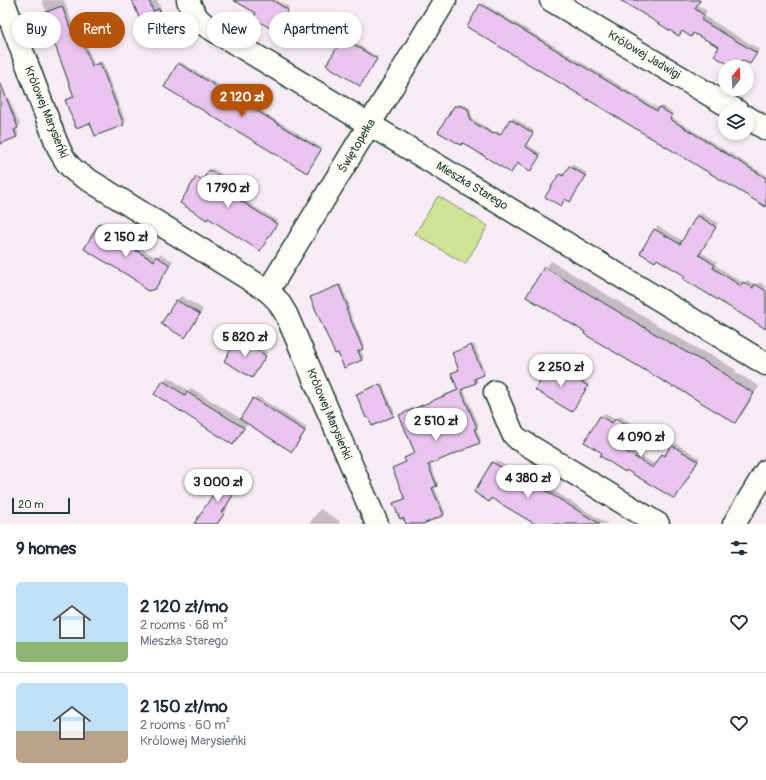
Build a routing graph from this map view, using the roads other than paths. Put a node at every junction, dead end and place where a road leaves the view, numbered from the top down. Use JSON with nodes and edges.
{"nodes":[{"id":1,"x":3,"y":0,"type":"edge"},
{"id":2,"x":188,"y":0,"type":"edge"},
{"id":3,"x":445,"y":0,"type":"edge"},
{"id":4,"x":551,"y":0,"type":"edge"},
{"id":5,"x":725,"y":104,"type":"edge"},
{"id":6,"x":754,"y":121,"type":"edge"},
{"id":7,"x":370,"y":124,"type":"junction"},
{"id":8,"x":766,"y":129,"type":"edge"},
{"id":9,"x":268,"y":291,"type":"junction"},
{"id":10,"x":766,"y":364,"type":"edge"},
{"id":11,"x":495,"y":392,"type":"dead end"},
{"id":12,"x":766,"y":471,"type":"edge"},
{"id":13,"x":376,"y":524,"type":"edge"},
{"id":14,"x":658,"y":524,"type":"edge"},
{"id":15,"x":734,"y":524,"type":"edge"}],
"edges":[{"from":1,"to":9,"type":"street","name":"Królowej Marysieńki"},
{"from":2,"to":7,"type":"street","name":"Mieszka Starego"},
{"from":3,"to":7,"type":"street","name":"Świętopełka"},
{"from":4,"to":5,"type":"street","name":"Królowej Jadwigi"},
{"from":6,"to":8,"type":"street"},
{"from":7,"to":9,"type":"street","name":"Świętopełka"},
{"from":7,"to":10,"type":"street","name":"Mieszka Starego"},
{"from":9,"to":13,"type":"street","name":"Królowej Marysieńki"},
{"from":11,"to":14,"type":"street"},
{"from":12,"to":15,"type":"street"}]}
